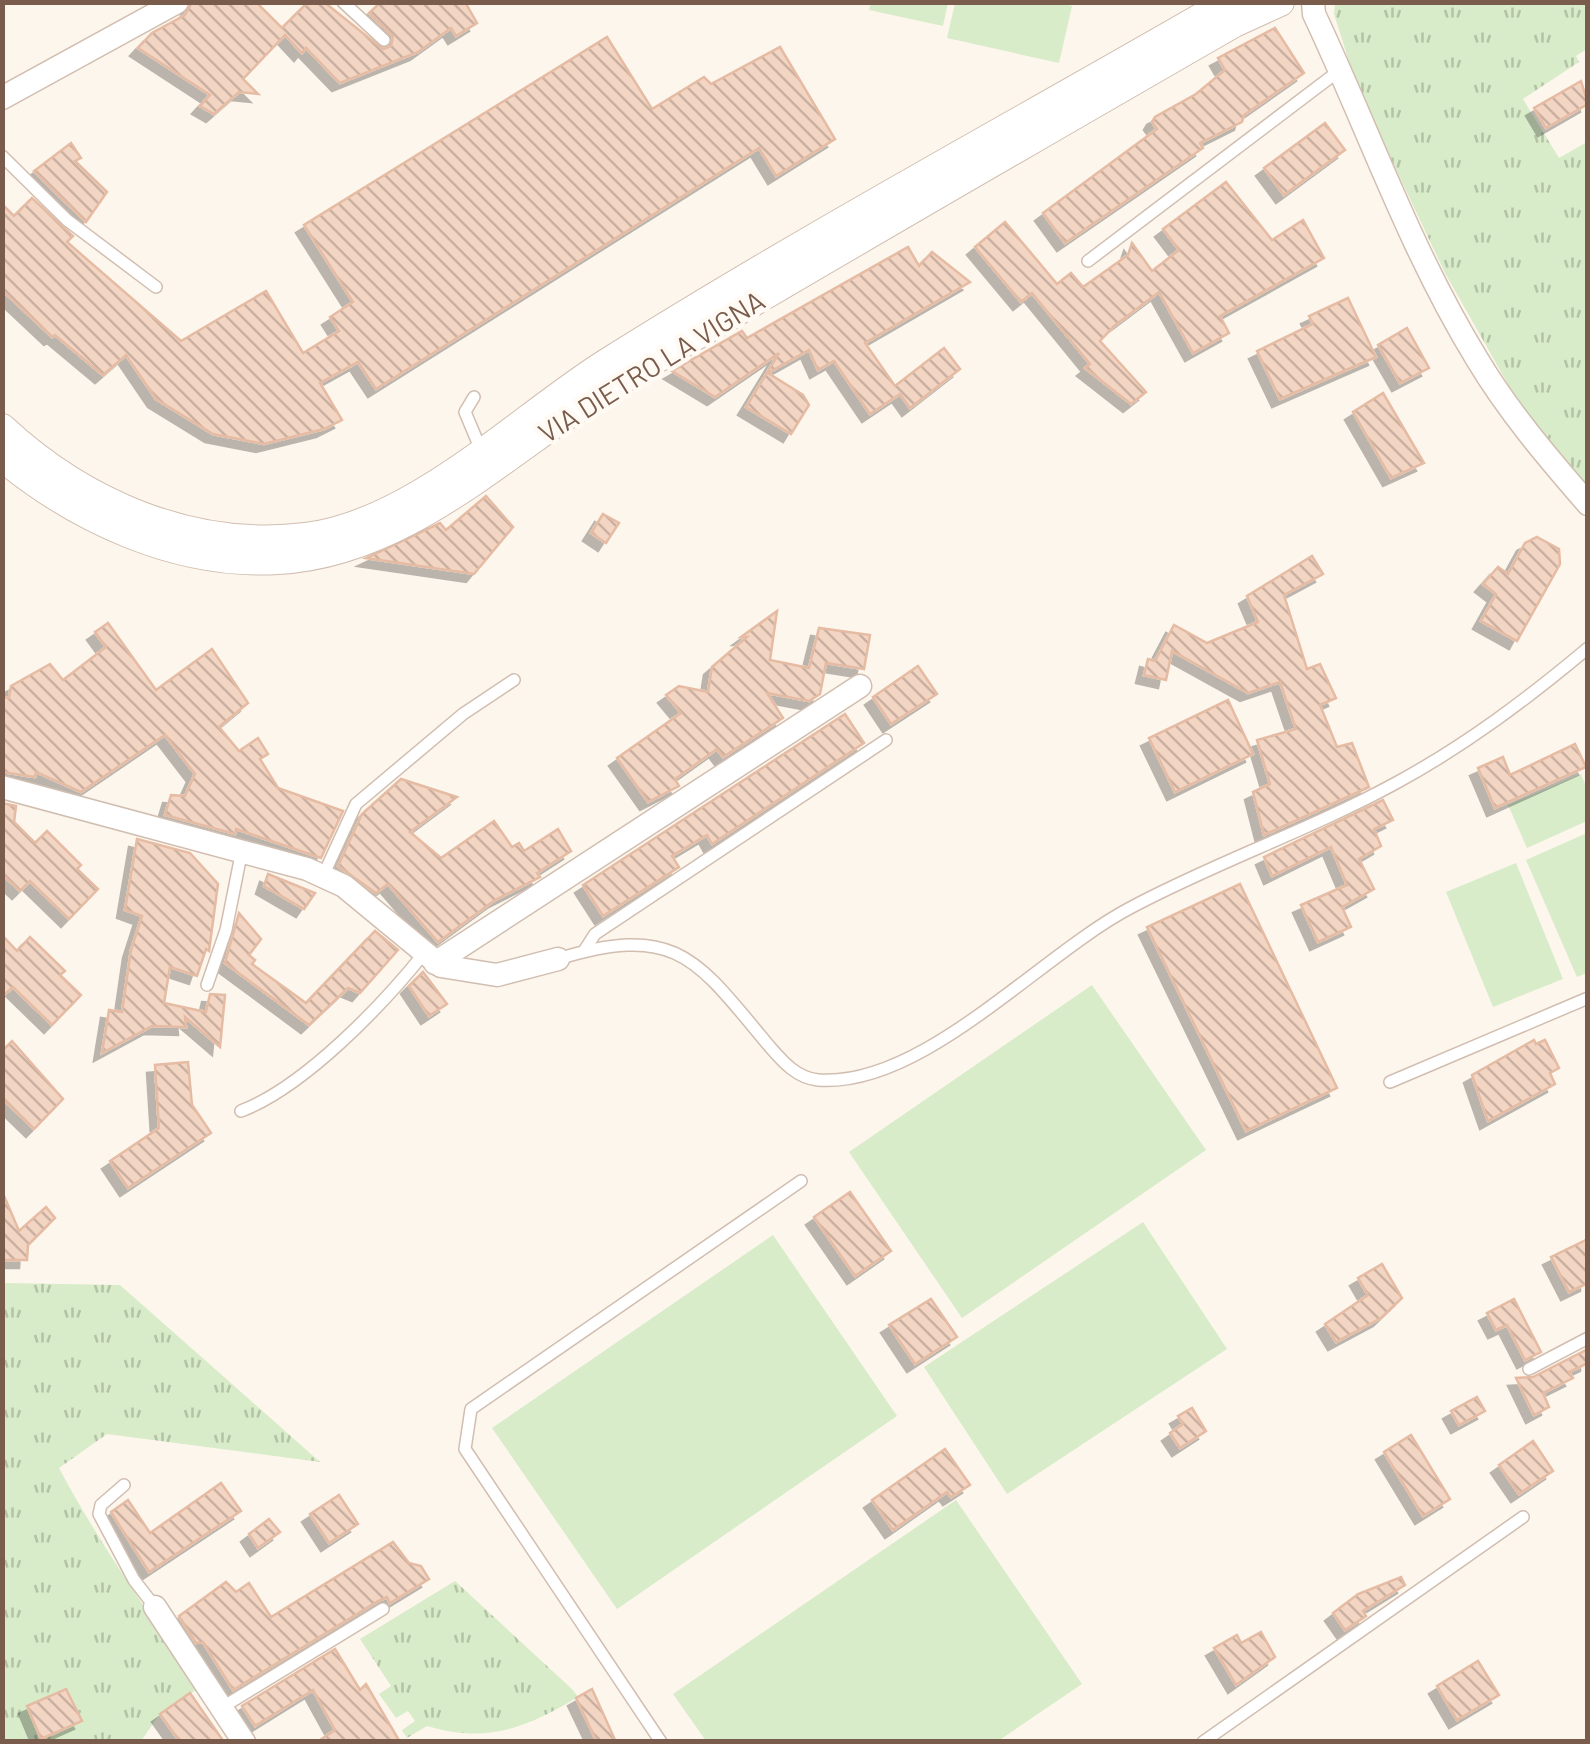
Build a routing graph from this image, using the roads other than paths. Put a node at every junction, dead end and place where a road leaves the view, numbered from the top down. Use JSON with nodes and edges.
{"nodes":[{"id":1,"x":176,"y":2,"type":"edge"},
{"id":2,"x":343,"y":2,"type":"edge"},
{"id":3,"x":1228,"y":2,"type":"edge"},
{"id":4,"x":1280,"y":2,"type":"edge"},
{"id":5,"x":1308,"y":6,"type":"edge"},
{"id":6,"x":384,"y":40,"type":"dead end"},
{"id":7,"x":1340,"y":70,"type":"junction"},
{"id":8,"x":2,"y":98,"type":"edge"},
{"id":9,"x":2,"y":156,"type":"edge"},
{"id":10,"x":1088,"y":261,"type":"dead end"},
{"id":11,"x":156,"y":287,"type":"dead end"},
{"id":12,"x":474,"y":397,"type":"dead end"},
{"id":13,"x":2,"y":428,"type":"edge"},
{"id":14,"x":480,"y":450,"type":"junction"},
{"id":15,"x":2,"y":457,"type":"edge"},
{"id":16,"x":1588,"y":504,"type":"edge"},
{"id":17,"x":1588,"y":648,"type":"edge"},
{"id":18,"x":514,"y":680,"type":"dead end"},
{"id":19,"x":860,"y":686,"type":"dead end"},
{"id":20,"x":886,"y":740,"type":"dead end"},
{"id":21,"x":2,"y":787,"type":"edge"},
{"id":22,"x":242,"y":850,"type":"junction"},
{"id":23,"x":323,"y":876,"type":"junction"},
{"id":24,"x":584,"y":951,"type":"junction"},
{"id":25,"x":430,"y":957,"type":"junction"},
{"id":26,"x":558,"y":959,"type":"joint"},
{"id":27,"x":207,"y":985,"type":"dead end"},
{"id":28,"x":1588,"y":998,"type":"edge"},
{"id":29,"x":1390,"y":1082,"type":"dead end"},
{"id":30,"x":241,"y":1112,"type":"dead end"},
{"id":31,"x":802,"y":1181,"type":"dead end"},
{"id":32,"x":1588,"y":1338,"type":"edge"},
{"id":33,"x":1529,"y":1368,"type":"dead end"},
{"id":34,"x":124,"y":1485,"type":"dead end"},
{"id":35,"x":1523,"y":1517,"type":"dead end"},
{"id":36,"x":155,"y":1607,"type":"joint"},
{"id":37,"x":383,"y":1609,"type":"dead end"},
{"id":38,"x":221,"y":1708,"type":"junction"},
{"id":39,"x":244,"y":1742,"type":"edge"},
{"id":40,"x":661,"y":1742,"type":"edge"},
{"id":41,"x":1203,"y":1742,"type":"edge"}],
"edges":[{"from":1,"to":8,"type":"street"},
{"from":2,"to":6,"type":"lane"},
{"from":3,"to":14,"type":"street","name":"VIA DIETRO LA VIGNA"},
{"from":4,"to":15,"type":"street","name":"VIA DIETRO LA VIGNA"},
{"from":5,"to":7,"type":"street"},
{"from":7,"to":10,"type":"lane"},
{"from":7,"to":16,"type":"street"},
{"from":9,"to":11,"type":"lane"},
{"from":12,"to":14,"type":"lane"},
{"from":13,"to":14,"type":"street","name":"VIA DIETRO LA VIGNA"},
{"from":17,"to":24,"type":"lane"},
{"from":18,"to":23,"type":"lane"},
{"from":19,"to":25,"type":"street"},
{"from":20,"to":24,"type":"lane"},
{"from":21,"to":22,"type":"street"},
{"from":22,"to":23,"type":"street"},
{"from":22,"to":27,"type":"lane"},
{"from":23,"to":25,"type":"street"},
{"from":24,"to":26,"type":"lane"},
{"from":25,"to":26,"type":"street"},
{"from":25,"to":30,"type":"lane"},
{"from":28,"to":29,"type":"lane"},
{"from":31,"to":40,"type":"lane"},
{"from":32,"to":33,"type":"lane"},
{"from":34,"to":36,"type":"lane"},
{"from":35,"to":41,"type":"lane"},
{"from":36,"to":38,"type":"street"},
{"from":37,"to":38,"type":"lane"},
{"from":38,"to":39,"type":"street"}]}
